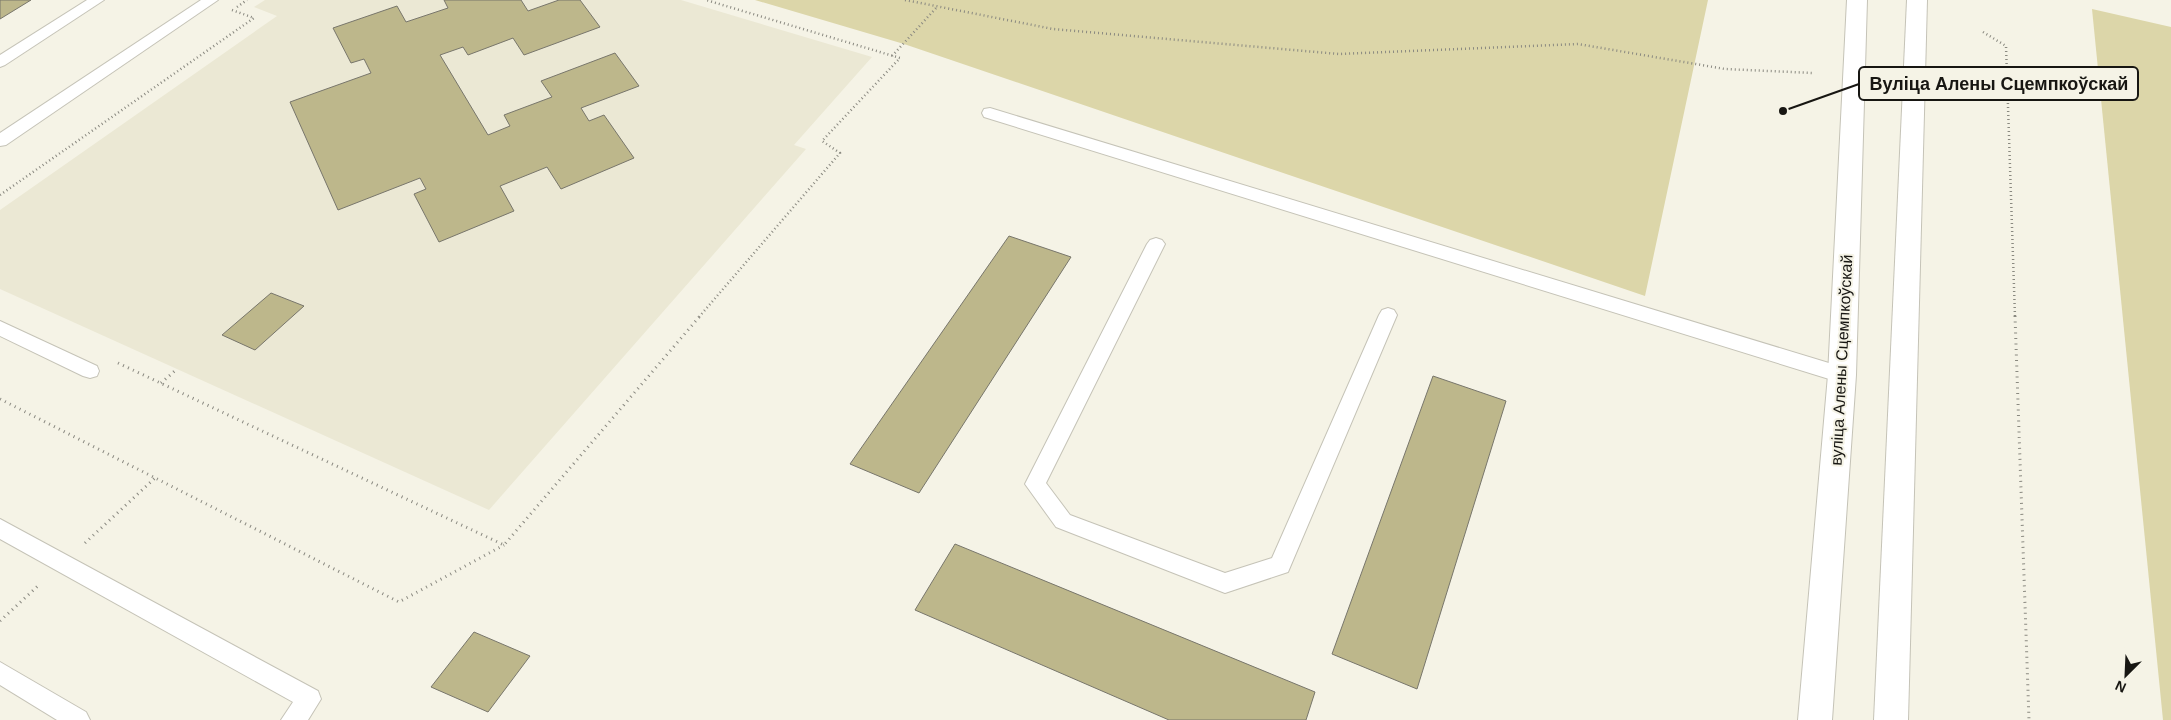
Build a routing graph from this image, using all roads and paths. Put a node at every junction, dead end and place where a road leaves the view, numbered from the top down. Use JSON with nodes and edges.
{"nodes":[{"id":1,"x":97,"y":0,"type":"edge"},
{"id":2,"x":211,"y":0,"type":"edge"},
{"id":3,"x":247,"y":0,"type":"edge"},
{"id":4,"x":706,"y":0,"type":"edge"},
{"id":5,"x":905,"y":0,"type":"edge"},
{"id":6,"x":1857,"y":0,"type":"edge"},
{"id":7,"x":1917,"y":0,"type":"edge"},
{"id":8,"x":937,"y":6,"type":"junction"},
{"id":9,"x":1983,"y":32,"type":"dead end"},
{"id":10,"x":892,"y":56,"type":"junction"},
{"id":11,"x":0,"y":62,"type":"edge"},
{"id":12,"x":1813,"y":74,"type":"dead end"},
{"id":13,"x":990,"y":113,"type":"dead end"},
{"id":14,"x":0,"y":141,"type":"edge"},
{"id":15,"x":0,"y":195,"type":"edge"},
{"id":16,"x":1156,"y":244,"type":"dead end"},
{"id":17,"x":1388,"y":315,"type":"dead end"},
{"id":18,"x":0,"y":328,"type":"edge"},
{"id":19,"x":116,"y":362,"type":"dead end"},
{"id":20,"x":177,"y":369,"type":"dead end"},
{"id":21,"x":90,"y":371,"type":"dead end"},
{"id":22,"x":1842,"y":374,"type":"junction"},
{"id":23,"x":161,"y":383,"type":"junction"},
{"id":24,"x":0,"y":399,"type":"edge"},
{"id":25,"x":0,"y":528,"type":"edge"},
{"id":26,"x":504,"y":546,"type":"junction"},
{"id":27,"x":0,"y":673,"type":"edge"},
{"id":28,"x":78,"y":720,"type":"edge"},
{"id":29,"x":293,"y":720,"type":"edge"},
{"id":30,"x":1815,"y":720,"type":"edge"},
{"id":31,"x":1892,"y":720,"type":"edge"},
{"id":32,"x":2029,"y":720,"type":"edge"}],
"edges":[{"from":1,"to":11,"type":"lane"},
{"from":2,"to":14,"type":"lane"},
{"from":3,"to":15,"type":"path"},
{"from":4,"to":10,"type":"path"},
{"from":5,"to":8,"type":"path"},
{"from":6,"to":22,"type":"main road","name":"вуліца Алены Сцемпкоўскай"},
{"from":7,"to":31,"type":"main road"},
{"from":8,"to":10,"type":"path"},
{"from":8,"to":12,"type":"path"},
{"from":9,"to":32,"type":"path"},
{"from":10,"to":26,"type":"path"},
{"from":13,"to":22,"type":"lane"},
{"from":16,"to":17,"type":"lane"},
{"from":18,"to":21,"type":"lane"},
{"from":19,"to":23,"type":"path"},
{"from":20,"to":23,"type":"path"},
{"from":22,"to":30,"type":"main road","name":"вуліца Алены Сцемпкоўскай"},
{"from":23,"to":26,"type":"path"},
{"from":24,"to":26,"type":"path"},
{"from":25,"to":29,"type":"lane"},
{"from":27,"to":28,"type":"lane"}]}
